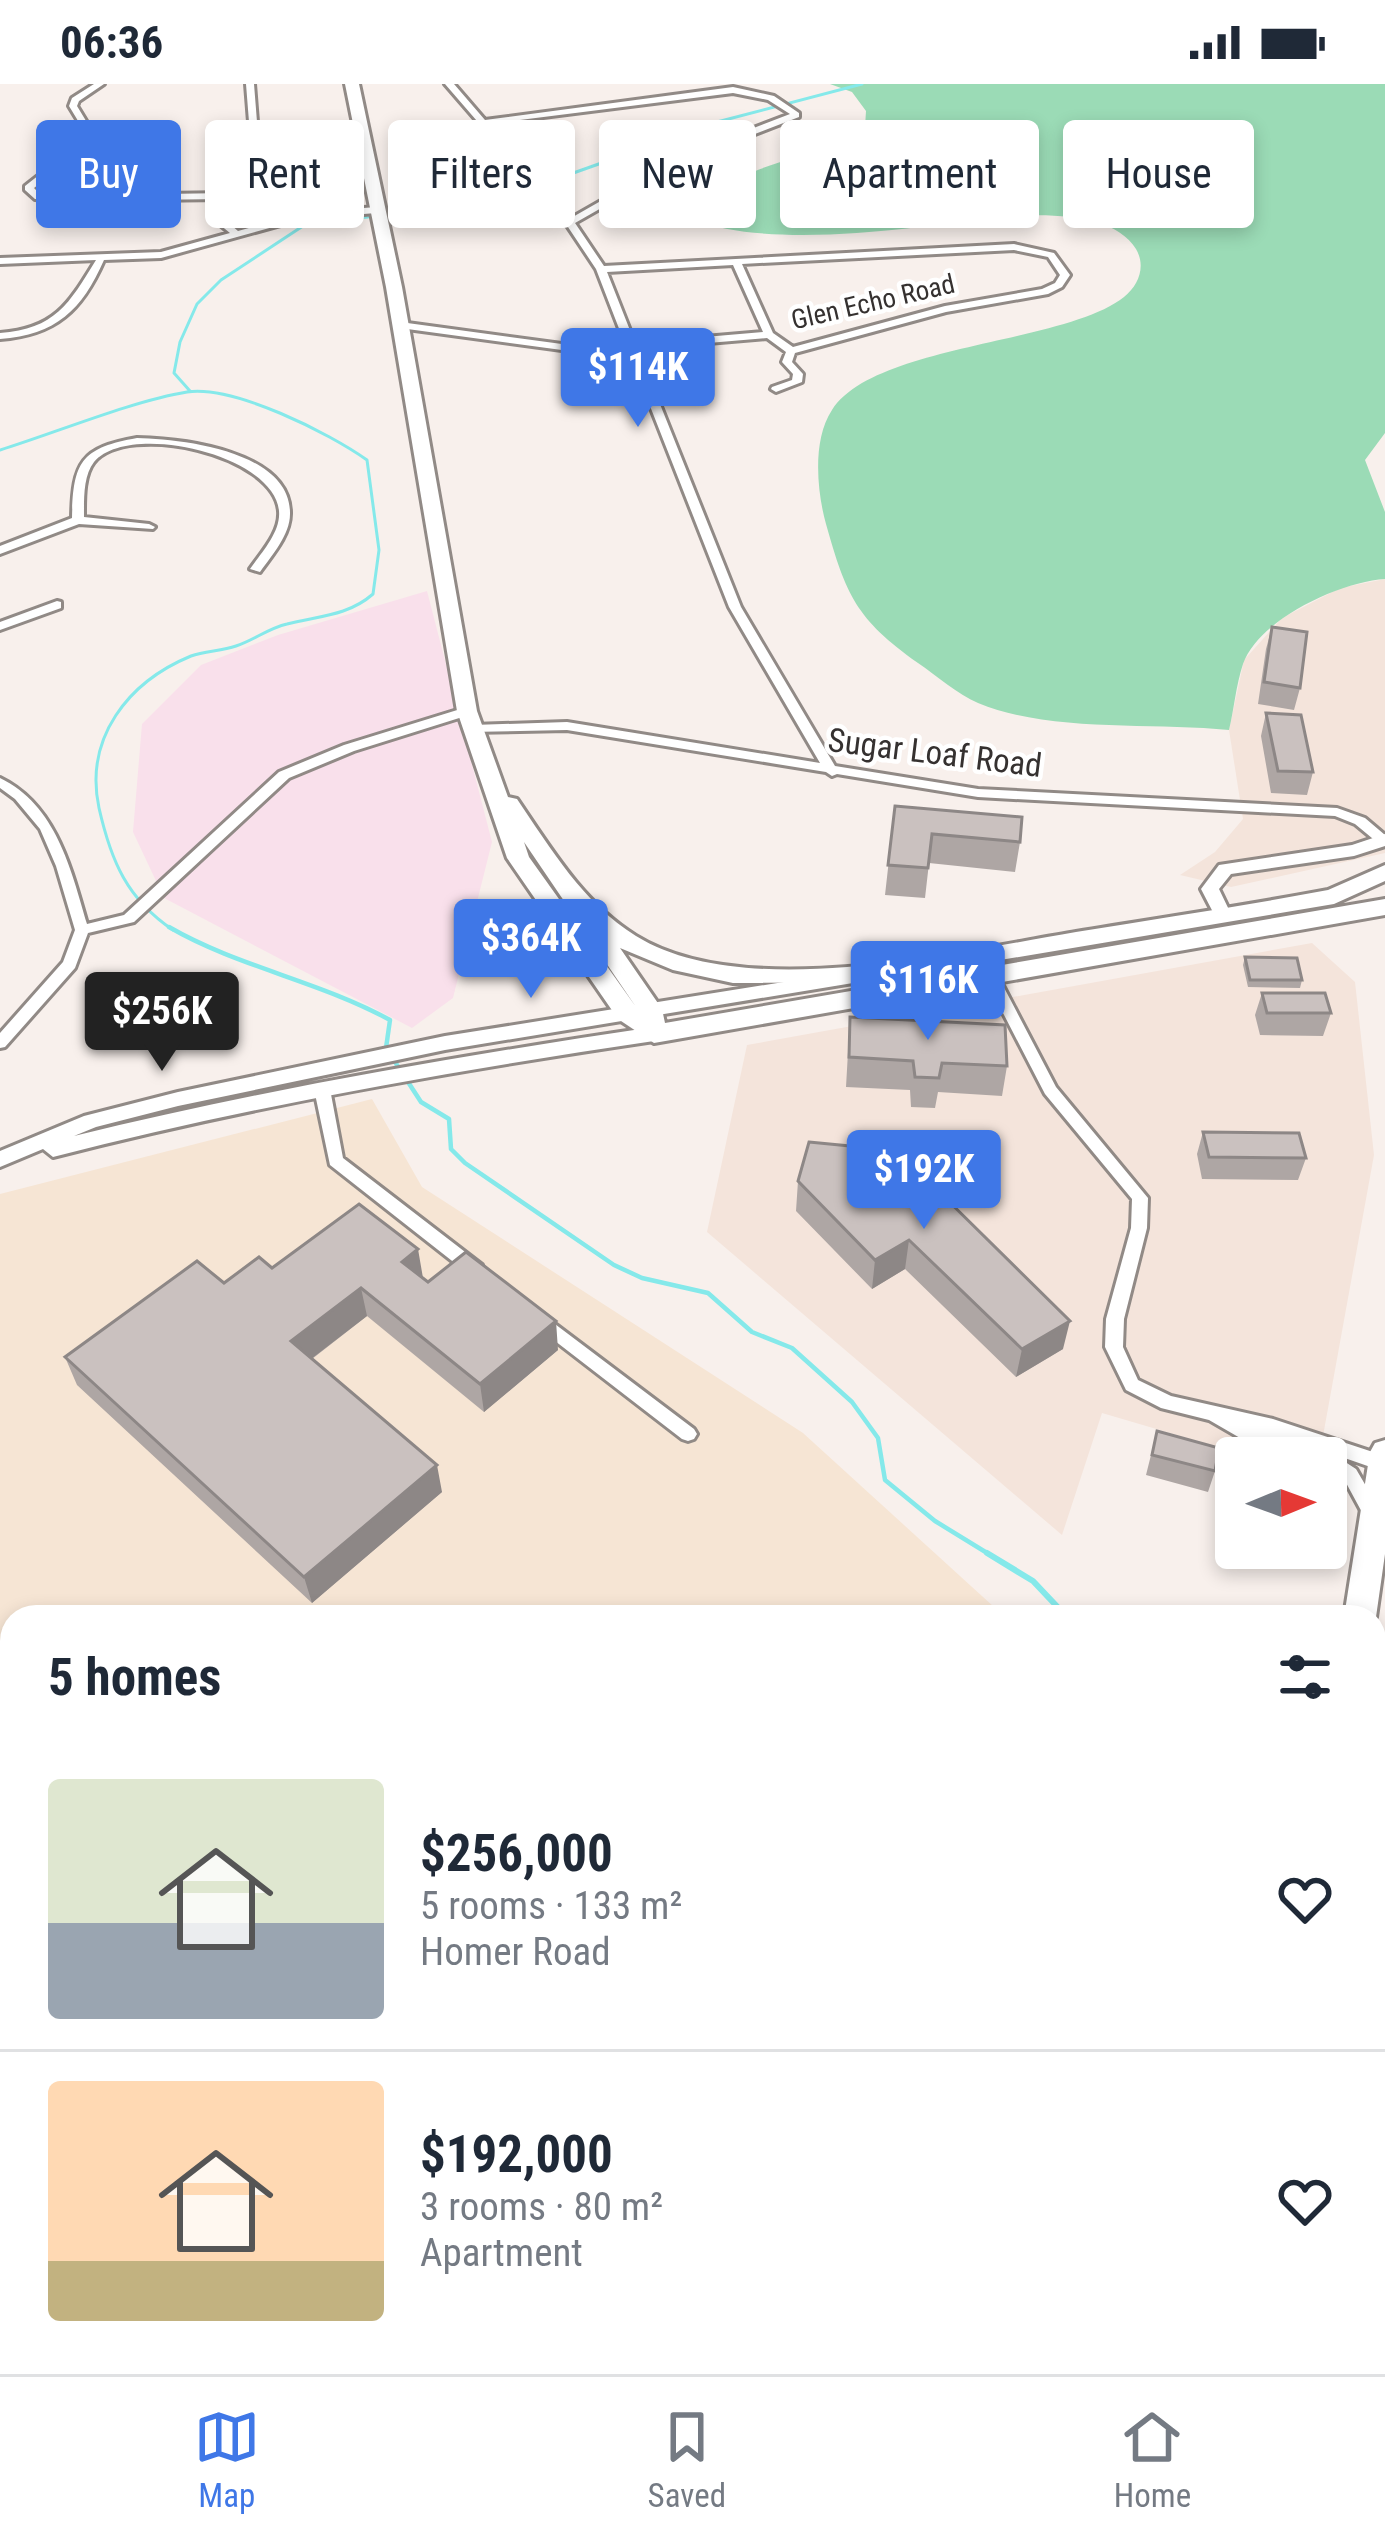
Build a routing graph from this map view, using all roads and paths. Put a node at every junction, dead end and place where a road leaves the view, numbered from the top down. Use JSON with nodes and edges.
{"nodes":[{"id":1,"x":100,"y":84,"type":"edge"},
{"id":2,"x":250,"y":84,"type":"edge"},
{"id":3,"x":352,"y":84,"type":"edge"},
{"id":4,"x":449,"y":84,"type":"edge"},
{"id":5,"x":82,"y":120,"type":"edge"},
{"id":6,"x":253,"y":120,"type":"edge"},
{"id":7,"x":485,"y":120,"type":"edge"},
{"id":8,"x":503,"y":120,"type":"edge"},
{"id":9,"x":376,"y":210,"type":"junction"},
{"id":10,"x":575,"y":218,"type":"edge"},
{"id":11,"x":229,"y":228,"type":"edge"},
{"id":12,"x":575,"y":228,"type":"edge"},
{"id":13,"x":238,"y":235,"type":"junction"},
{"id":14,"x":100,"y":260,"type":"junction"},
{"id":15,"x":0,"y":261,"type":"edge"},
{"id":16,"x":737,"y":264,"type":"junction"},
{"id":17,"x":601,"y":269,"type":"junction"},
{"id":18,"x":400,"y":326,"type":"junction"},
{"id":19,"x":769,"y":335,"type":"junction"},
{"id":20,"x":0,"y":336,"type":"edge"},
{"id":21,"x":631,"y":350,"type":"junction"},
{"id":22,"x":791,"y":351,"type":"junction"},
{"id":23,"x":776,"y":388,"type":"dead end"},
{"id":24,"x":78,"y":520,"type":"junction"},
{"id":25,"x":149,"y":526,"type":"dead end"},
{"id":26,"x":0,"y":550,"type":"edge"},
{"id":27,"x":256,"y":569,"type":"dead end"},
{"id":28,"x":57,"y":605,"type":"dead end"},
{"id":29,"x":0,"y":626,"type":"edge"},
{"id":30,"x":470,"y":720,"type":"junction"},
{"id":31,"x":483,"y":766,"type":"junction"},
{"id":32,"x":832,"y":772,"type":"junction"},
{"id":33,"x":0,"y":782,"type":"edge"},
{"id":34,"x":1384,"y":840,"type":"edge"},
{"id":35,"x":1385,"y":872,"type":"edge"},
{"id":36,"x":568,"y":892,"type":"junction"},
{"id":37,"x":1385,"y":907,"type":"edge"},
{"id":38,"x":1223,"y":925,"type":"junction"},
{"id":39,"x":82,"y":929,"type":"junction"},
{"id":40,"x":986,"y":966,"type":"junction"},
{"id":41,"x":870,"y":974,"type":"junction"},
{"id":42,"x":644,"y":1019,"type":"junction"},
{"id":43,"x":0,"y":1043,"type":"edge"},
{"id":44,"x":353,"y":1073,"type":"junction"},
{"id":45,"x":322,"y":1089,"type":"junction"},
{"id":46,"x":0,"y":1161,"type":"edge"},
{"id":47,"x":498,"y":1287,"type":"edge"},
{"id":48,"x":517,"y":1301,"type":"edge"},
{"id":49,"x":1217,"y":1417,"type":"junction"},
{"id":50,"x":688,"y":1434,"type":"dead end"},
{"id":51,"x":1252,"y":1437,"type":"edge"},
{"id":52,"x":1384,"y":1460,"type":"edge"},
{"id":53,"x":1347,"y":1472,"type":"edge"},
{"id":54,"x":1374,"y":1516,"type":"junction"},
{"id":55,"x":1362,"y":1605,"type":"edge"}],
"edges":[{"from":1,"to":5,"type":"street"},
{"from":2,"to":6,"type":"street"},
{"from":3,"to":9,"type":"main road"},
{"from":4,"to":7,"type":"street"},
{"from":8,"to":10,"type":"street"},
{"from":9,"to":13,"type":"street"},
{"from":9,"to":18,"type":"main road"},
{"from":11,"to":13,"type":"street"},
{"from":12,"to":17,"type":"street"},
{"from":13,"to":14,"type":"street"},
{"from":14,"to":15,"type":"street"},
{"from":14,"to":20,"type":"street"},
{"from":16,"to":17,"type":"street"},
{"from":16,"to":19,"type":"street"},
{"from":16,"to":22,"type":"street","name":"Glen Echo Road"},
{"from":17,"to":21,"type":"street"},
{"from":18,"to":21,"type":"street","name":"Glen Echo Road"},
{"from":18,"to":30,"type":"main road"},
{"from":19,"to":21,"type":"street","name":"Glen Echo Road"},
{"from":19,"to":22,"type":"street","name":"Glen Echo Road"},
{"from":21,"to":32,"type":"street"},
{"from":22,"to":23,"type":"street"},
{"from":24,"to":25,"type":"street"},
{"from":24,"to":26,"type":"street"},
{"from":24,"to":27,"type":"street"},
{"from":28,"to":29,"type":"street"},
{"from":30,"to":31,"type":"main road"},
{"from":30,"to":32,"type":"street","name":"Sugar Loaf Road"},
{"from":30,"to":39,"type":"street","name":"Sugar Loaf Road"},
{"from":31,"to":36,"type":"main road"},
{"from":31,"to":42,"type":"main road"},
{"from":32,"to":34,"type":"street","name":"Sugar Loaf Road"},
{"from":33,"to":39,"type":"street"},
{"from":34,"to":38,"type":"street"},
{"from":35,"to":38,"type":"main road"},
{"from":36,"to":41,"type":"main road"},
{"from":36,"to":42,"type":"main road"},
{"from":37,"to":38,"type":"main road"},
{"from":38,"to":40,"type":"main road"},
{"from":39,"to":43,"type":"street"},
{"from":40,"to":41,"type":"main road"},
{"from":40,"to":42,"type":"main road"},
{"from":40,"to":49,"type":"street"},
{"from":41,"to":42,"type":"street"},
{"from":42,"to":44,"type":"street"},
{"from":42,"to":44,"type":"street"},
{"from":44,"to":45,"type":"street"},
{"from":44,"to":46,"type":"street"},
{"from":45,"to":46,"type":"street"},
{"from":45,"to":47,"type":"street"},
{"from":48,"to":50,"type":"street"},
{"from":49,"to":51,"type":"street"},
{"from":49,"to":52,"type":"street"},
{"from":52,"to":54,"type":"main road"},
{"from":53,"to":54,"type":"street"},
{"from":54,"to":55,"type":"main road"}]}
